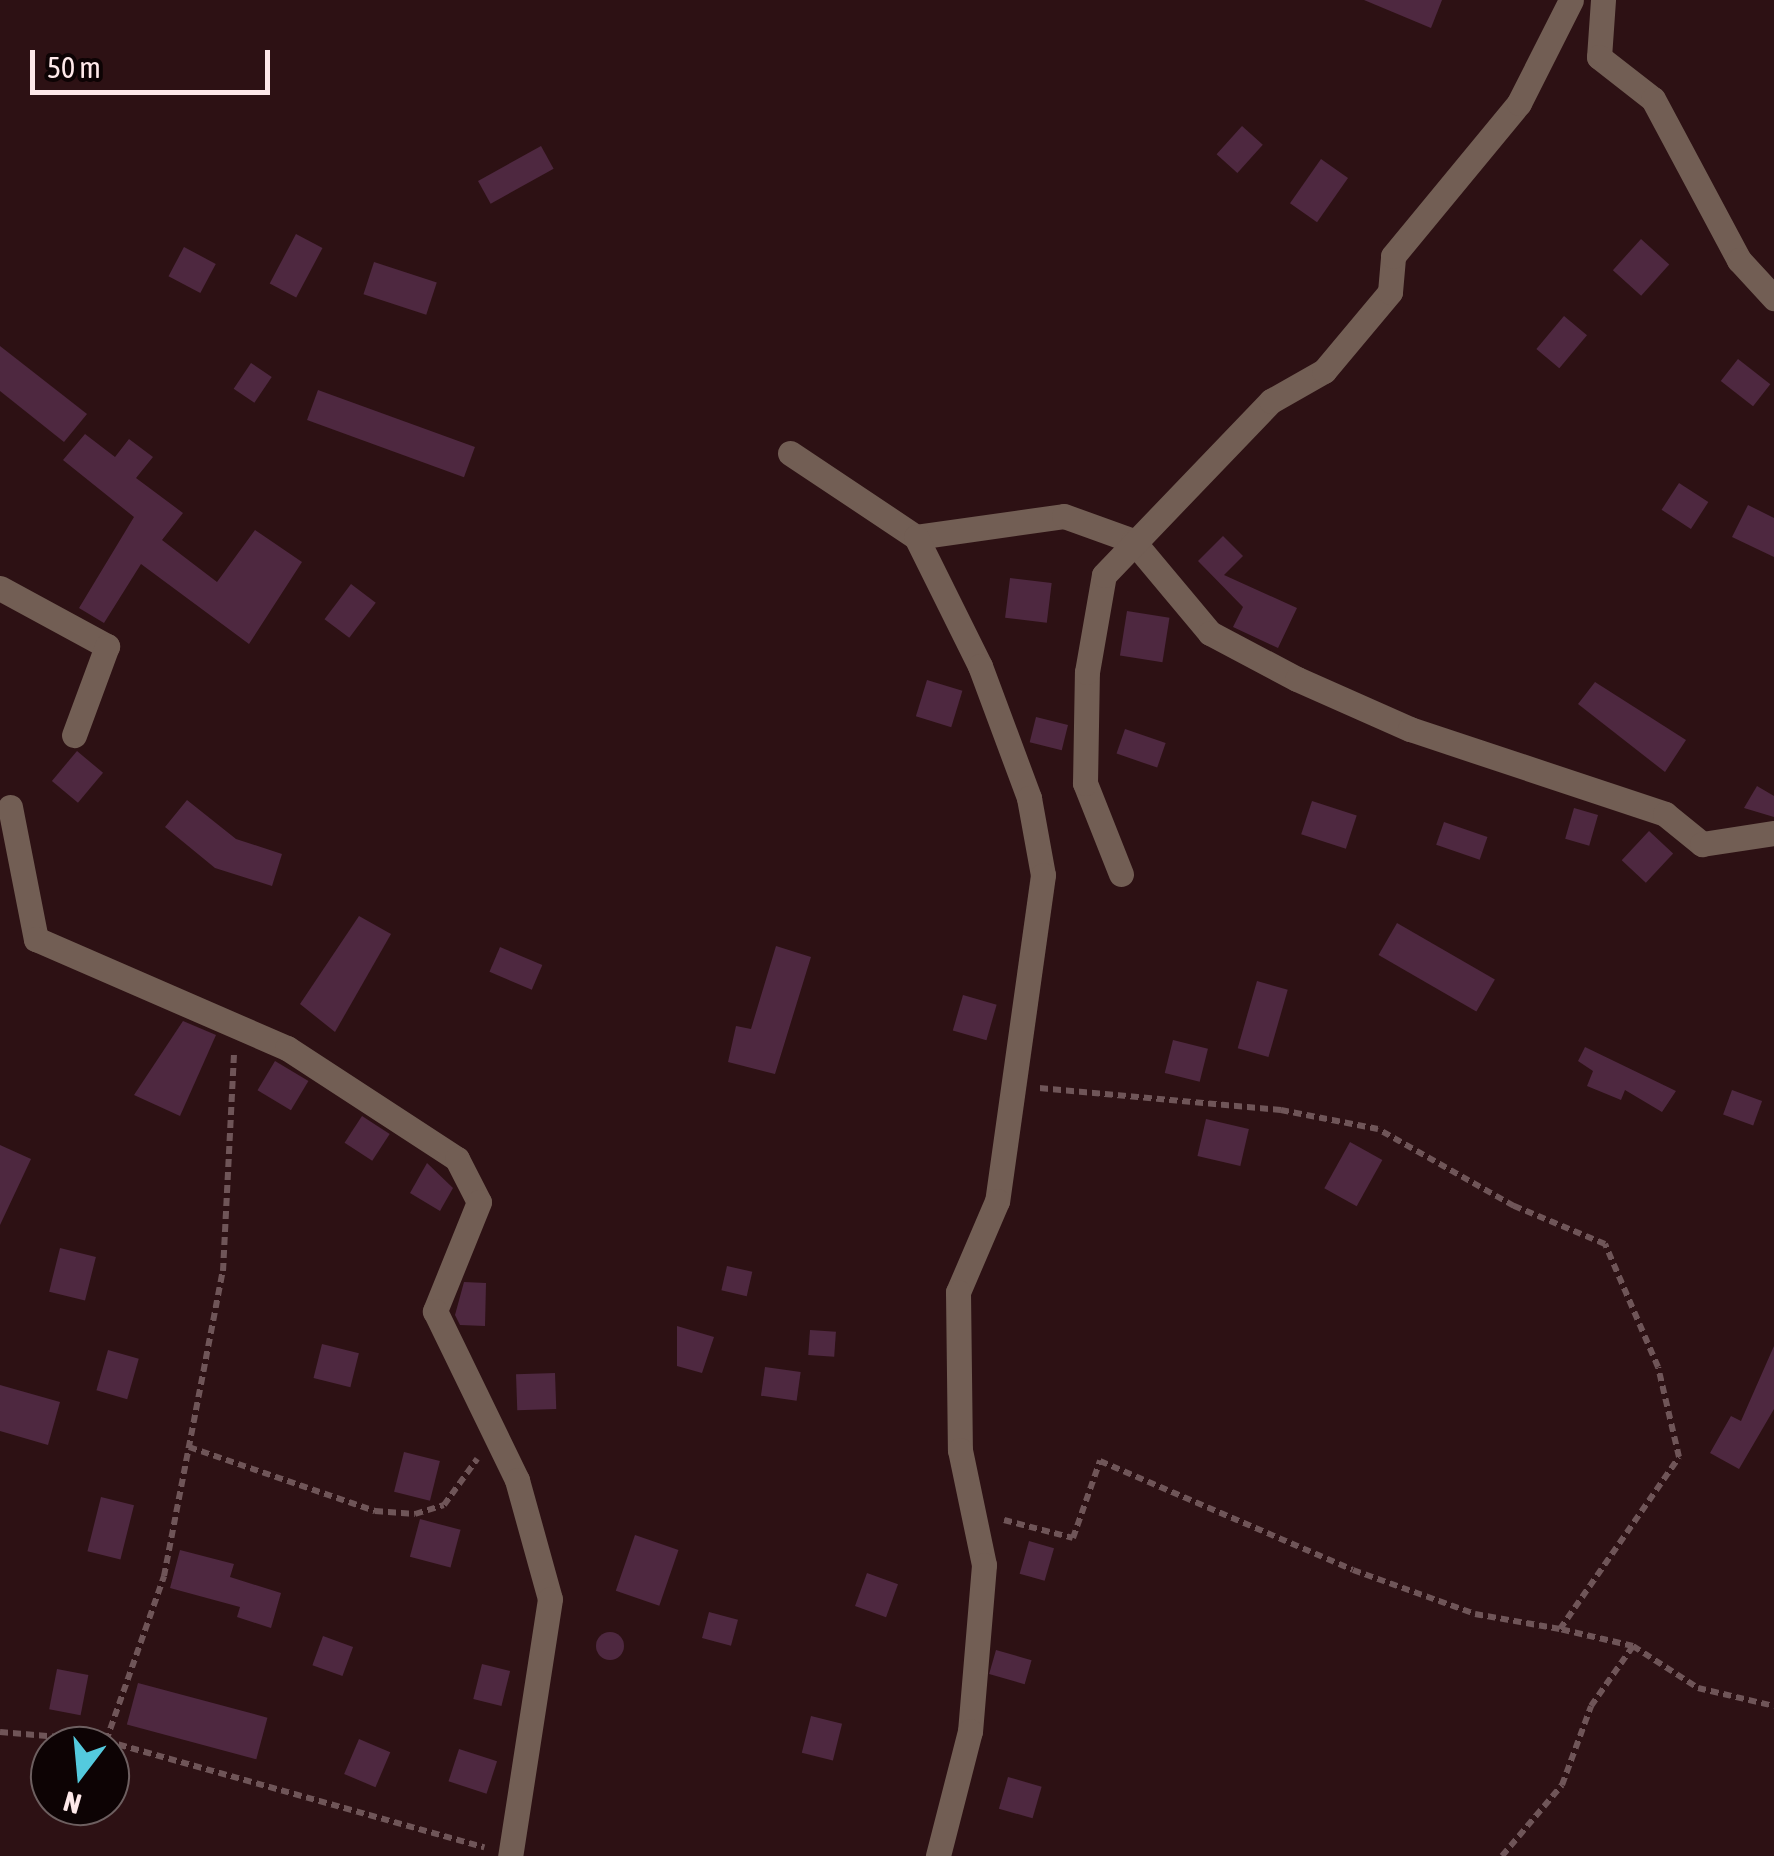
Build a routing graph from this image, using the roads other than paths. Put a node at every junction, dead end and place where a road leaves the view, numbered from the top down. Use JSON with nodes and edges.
{"nodes":[{"id":1,"x":1603,"y":0,"type":"edge"},
{"id":2,"x":1570,"y":1,"type":"edge"},
{"id":3,"x":1599,"y":58,"type":"junction"},
{"id":4,"x":1774,"y":298,"type":"edge"},
{"id":5,"x":790,"y":453,"type":"dead end"},
{"id":6,"x":916,"y":538,"type":"junction"},
{"id":7,"x":1132,"y":541,"type":"junction"},
{"id":8,"x":0,"y":588,"type":"edge"},
{"id":9,"x":74,"y":735,"type":"dead end"},
{"id":10,"x":10,"y":807,"type":"dead end"},
{"id":11,"x":1774,"y":833,"type":"edge"},
{"id":12,"x":1121,"y":874,"type":"dead end"},
{"id":13,"x":510,"y":1855,"type":"edge"},
{"id":14,"x":938,"y":1856,"type":"edge"}],
"edges":[{"from":1,"to":3,"type":"street"},
{"from":2,"to":3,"type":"street"},
{"from":2,"to":7,"type":"street"},
{"from":3,"to":4,"type":"street"},
{"from":5,"to":6,"type":"street"},
{"from":6,"to":7,"type":"street"},
{"from":6,"to":14,"type":"street"},
{"from":7,"to":11,"type":"street"},
{"from":7,"to":12,"type":"street"},
{"from":8,"to":9,"type":"street"},
{"from":10,"to":13,"type":"street"}]}
